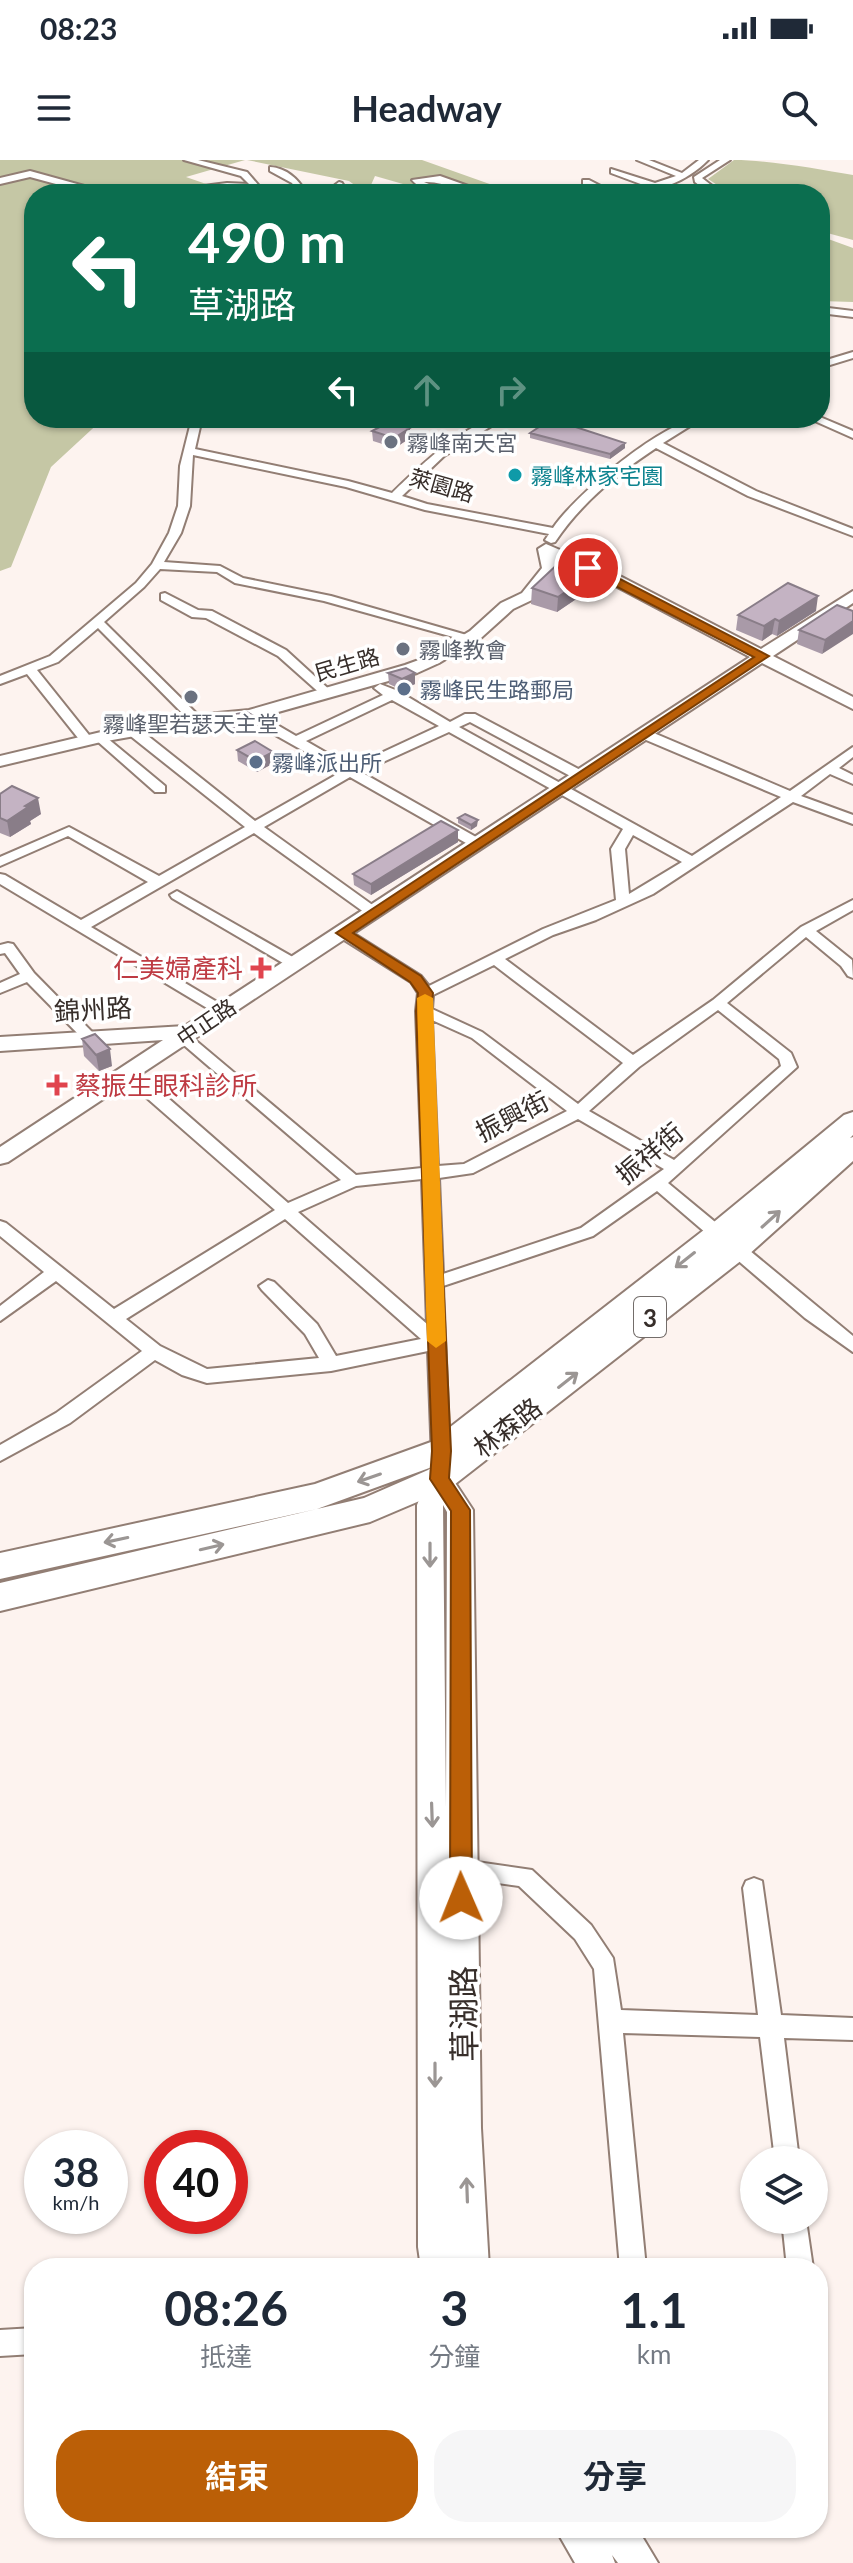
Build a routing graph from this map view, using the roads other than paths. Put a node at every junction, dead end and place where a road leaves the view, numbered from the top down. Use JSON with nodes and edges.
{"nodes":[{"id":1,"x":209,"y":160,"type":"edge"},
{"id":2,"x":641,"y":160,"type":"edge"},
{"id":3,"x":702,"y":160,"type":"edge"},
{"id":4,"x":726,"y":160,"type":"edge"},
{"id":5,"x":193,"y":161,"type":"edge"},
{"id":6,"x":273,"y":169,"type":"dead end"},
{"id":7,"x":614,"y":171,"type":"dead end"},
{"id":8,"x":683,"y":176,"type":"junction"},
{"id":9,"x":0,"y":181,"type":"edge"},
{"id":10,"x":586,"y":182,"type":"dead end"},
{"id":11,"x":66,"y":184,"type":"edge"},
{"id":12,"x":253,"y":184,"type":"edge"},
{"id":13,"x":297,"y":184,"type":"edge"},
{"id":14,"x":426,"y":184,"type":"edge"},
{"id":15,"x":454,"y":184,"type":"edge"},
{"id":16,"x":590,"y":184,"type":"edge"},
{"id":17,"x":649,"y":184,"type":"edge"},
{"id":18,"x":660,"y":184,"type":"edge"},
{"id":19,"x":706,"y":184,"type":"edge"},
{"id":20,"x":830,"y":311,"type":"edge"},
{"id":21,"x":853,"y":314,"type":"edge"},
{"id":22,"x":853,"y":355,"type":"edge"},
{"id":23,"x":830,"y":362,"type":"edge"},
{"id":24,"x":830,"y":425,"type":"edge"},
{"id":25,"x":195,"y":428,"type":"edge"},
{"id":26,"x":483,"y":428,"type":"edge"},
{"id":27,"x":678,"y":428,"type":"edge"},
{"id":28,"x":853,"y":435,"type":"edge"},
{"id":29,"x":655,"y":443,"type":"junction"},
{"id":30,"x":189,"y":451,"type":"junction"},
{"id":31,"x":394,"y":497,"type":"junction"},
{"id":32,"x":555,"y":532,"type":"junction"},
{"id":33,"x":853,"y":533,"type":"edge"},
{"id":34,"x":546,"y":549,"type":"junction"},
{"id":35,"x":157,"y":565,"type":"junction"},
{"id":36,"x":853,"y":596,"type":"edge"},
{"id":37,"x":165,"y":597,"type":"dead end"},
{"id":38,"x":95,"y":622,"type":"junction"},
{"id":39,"x":471,"y":638,"type":"junction"},
{"id":40,"x":763,"y":656,"type":"junction"},
{"id":41,"x":30,"y":670,"type":"junction"},
{"id":42,"x":0,"y":680,"type":"edge"},
{"id":43,"x":380,"y":688,"type":"dead end"},
{"id":44,"x":327,"y":693,"type":"junction"},
{"id":45,"x":394,"y":694,"type":"junction"},
{"id":46,"x":853,"y":704,"type":"edge"},
{"id":47,"x":250,"y":715,"type":"junction"},
{"id":48,"x":197,"y":720,"type":"junction"},
{"id":49,"x":447,"y":726,"type":"junction"},
{"id":50,"x":133,"y":731,"type":"junction"},
{"id":51,"x":644,"y":734,"type":"junction"},
{"id":52,"x":94,"y":738,"type":"junction"},
{"id":53,"x":296,"y":741,"type":"junction"},
{"id":54,"x":853,"y":751,"type":"edge"},
{"id":55,"x":3,"y":757,"type":"edge"},
{"id":56,"x":830,"y":769,"type":"junction"},
{"id":57,"x":350,"y":772,"type":"junction"},
{"id":58,"x":579,"y":775,"type":"junction"},
{"id":59,"x":853,"y":780,"type":"edge"},
{"id":60,"x":160,"y":789,"type":"dead end"},
{"id":61,"x":560,"y":789,"type":"junction"},
{"id":62,"x":791,"y":797,"type":"junction"},
{"id":63,"x":853,"y":820,"type":"edge"},
{"id":64,"x":253,"y":826,"type":"junction"},
{"id":65,"x":631,"y":827,"type":"junction"},
{"id":66,"x":478,"y":844,"type":"junction"},
{"id":67,"x":690,"y":861,"type":"junction"},
{"id":68,"x":0,"y":862,"type":"edge"},
{"id":69,"x":0,"y":878,"type":"edge"},
{"id":70,"x":157,"y":881,"type":"junction"},
{"id":71,"x":177,"y":895,"type":"dead end"},
{"id":72,"x":623,"y":903,"type":"junction"},
{"id":73,"x":853,"y":904,"type":"edge"},
{"id":74,"x":373,"y":912,"type":"junction"},
{"id":75,"x":82,"y":926,"type":"junction"},
{"id":76,"x":806,"y":930,"type":"junction"},
{"id":77,"x":343,"y":933,"type":"junction"},
{"id":78,"x":0,"y":950,"type":"edge"},
{"id":79,"x":496,"y":959,"type":"junction"},
{"id":80,"x":293,"y":963,"type":"junction"},
{"id":81,"x":853,"y":973,"type":"edge"},
{"id":82,"x":29,"y":976,"type":"junction"},
{"id":83,"x":0,"y":988,"type":"edge"},
{"id":84,"x":426,"y":993,"type":"junction"},
{"id":85,"x":718,"y":1003,"type":"junction"},
{"id":86,"x":222,"y":1011,"type":"junction"},
{"id":87,"x":424,"y":1011,"type":"junction"},
{"id":88,"x":186,"y":1035,"type":"junction"},
{"id":89,"x":89,"y":1037,"type":"junction"},
{"id":90,"x":0,"y":1044,"type":"edge"},
{"id":91,"x":633,"y":1063,"type":"junction"},
{"id":92,"x":130,"y":1074,"type":"junction"},
{"id":93,"x":578,"y":1112,"type":"junction"},
{"id":94,"x":853,"y":1121,"type":"edge"},
{"id":95,"x":853,"y":1146,"type":"edge"},
{"id":96,"x":0,"y":1157,"type":"edge"},
{"id":97,"x":673,"y":1167,"type":"junction"},
{"id":98,"x":430,"y":1173,"type":"junction"},
{"id":99,"x":353,"y":1181,"type":"junction"},
{"id":100,"x":658,"y":1183,"type":"junction"},
{"id":101,"x":287,"y":1210,"type":"junction"},
{"id":102,"x":0,"y":1227,"type":"edge"},
{"id":103,"x":728,"y":1241,"type":"junction"},
{"id":104,"x":55,"y":1273,"type":"junction"},
{"id":105,"x":434,"y":1283,"type":"junction"},
{"id":106,"x":268,"y":1286,"type":"dead end"},
{"id":107,"x":0,"y":1315,"type":"edge"},
{"id":108,"x":113,"y":1318,"type":"junction"},
{"id":109,"x":437,"y":1343,"type":"junction"},
{"id":110,"x":853,"y":1345,"type":"edge"},
{"id":111,"x":154,"y":1351,"type":"junction"},
{"id":112,"x":331,"y":1364,"type":"junction"},
{"id":113,"x":0,"y":1454,"type":"edge"},
{"id":114,"x":441,"y":1465,"type":"junction"},
{"id":115,"x":0,"y":1566,"type":"edge"},
{"id":116,"x":0,"y":1597,"type":"edge"},
{"id":117,"x":447,"y":1867,"type":"junction"},
{"id":118,"x":754,"y":1888,"type":"dead end"},
{"id":119,"x":610,"y":2021,"type":"junction"},
{"id":120,"x":771,"y":2028,"type":"junction"},
{"id":121,"x":853,"y":2029,"type":"edge"},
{"id":122,"x":785,"y":2146,"type":"edge"},
{"id":123,"x":796,"y":2234,"type":"edge"},
{"id":124,"x":437,"y":2258,"type":"edge"},
{"id":125,"x":472,"y":2258,"type":"edge"},
{"id":126,"x":632,"y":2258,"type":"edge"},
{"id":127,"x":799,"y":2258,"type":"edge"},
{"id":128,"x":24,"y":2342,"type":"edge"},
{"id":129,"x":0,"y":2343,"type":"edge"},
{"id":130,"x":580,"y":2538,"type":"edge"},
{"id":131,"x":622,"y":2538,"type":"edge"},
{"id":132,"x":597,"y":2563,"type":"edge"},
{"id":133,"x":640,"y":2563,"type":"edge"}],
"edges":[{"from":1,"to":5,"type":"street"},
{"from":2,"to":8,"type":"street"},
{"from":3,"to":8,"type":"street"},
{"from":4,"to":19,"type":"street"},
{"from":5,"to":12,"type":"street"},
{"from":6,"to":13,"type":"street"},
{"from":7,"to":17,"type":"street"},
{"from":8,"to":18,"type":"street"},
{"from":9,"to":11,"type":"street"},
{"from":10,"to":16,"type":"street"},
{"from":14,"to":15,"type":"street"},
{"from":20,"to":21,"type":"street"},
{"from":22,"to":23,"type":"street"},
{"from":24,"to":28,"type":"street"},
{"from":25,"to":30,"type":"street"},
{"from":26,"to":31,"type":"street","name":"萊園路"},
{"from":27,"to":29,"type":"street","name":"民生路"},
{"from":29,"to":32,"type":"street","name":"民生路"},
{"from":29,"to":33,"type":"street"},
{"from":30,"to":31,"type":"street"},
{"from":30,"to":35,"type":"street"},
{"from":31,"to":32,"type":"street","name":"萊園路"},
{"from":32,"to":34,"type":"street","name":"民生路"},
{"from":34,"to":39,"type":"street","name":"民生路"},
{"from":34,"to":40,"type":"street"},
{"from":35,"to":38,"type":"street"},
{"from":35,"to":39,"type":"street"},
{"from":36,"to":40,"type":"street","name":"中正路"},
{"from":37,"to":44,"type":"street"},
{"from":38,"to":41,"type":"street"},
{"from":38,"to":48,"type":"street"},
{"from":39,"to":44,"type":"street","name":"民生路"},
{"from":40,"to":46,"type":"street"},
{"from":40,"to":51,"type":"street","name":"中正路"},
{"from":41,"to":42,"type":"street"},
{"from":41,"to":52,"type":"street"},
{"from":43,"to":45,"type":"street"},
{"from":44,"to":47,"type":"street","name":"民生路"},
{"from":45,"to":49,"type":"street"},
{"from":45,"to":53,"type":"street"},
{"from":47,"to":48,"type":"street","name":"民生路"},
{"from":47,"to":53,"type":"street"},
{"from":48,"to":50,"type":"street","name":"民生路"},
{"from":49,"to":57,"type":"street"},
{"from":49,"to":58,"type":"street"},
{"from":49,"to":61,"type":"street"},
{"from":50,"to":52,"type":"street","name":"民生路"},
{"from":50,"to":64,"type":"street"},
{"from":51,"to":58,"type":"street","name":"中正路"},
{"from":51,"to":62,"type":"street"},
{"from":52,"to":55,"type":"street","name":"民生路"},
{"from":52,"to":60,"type":"street"},
{"from":53,"to":57,"type":"street"},
{"from":54,"to":56,"type":"street"},
{"from":56,"to":59,"type":"street"},
{"from":56,"to":62,"type":"street"},
{"from":57,"to":64,"type":"street"},
{"from":57,"to":66,"type":"street"},
{"from":58,"to":61,"type":"street","name":"中正路"},
{"from":61,"to":65,"type":"street"},
{"from":61,"to":66,"type":"street","name":"中正路"},
{"from":62,"to":63,"type":"street"},
{"from":62,"to":67,"type":"street"},
{"from":64,"to":70,"type":"street"},
{"from":64,"to":74,"type":"street"},
{"from":65,"to":67,"type":"street"},
{"from":65,"to":72,"type":"street"},
{"from":66,"to":74,"type":"street","name":"中正路"},
{"from":67,"to":72,"type":"street"},
{"from":68,"to":70,"type":"street"},
{"from":69,"to":75,"type":"street"},
{"from":70,"to":75,"type":"street"},
{"from":71,"to":80,"type":"street"},
{"from":72,"to":79,"type":"street"},
{"from":73,"to":76,"type":"street","name":"振興街"},
{"from":74,"to":77,"type":"street","name":"中正路"},
{"from":75,"to":86,"type":"street"},
{"from":76,"to":81,"type":"street"},
{"from":76,"to":85,"type":"street","name":"振興街"},
{"from":77,"to":80,"type":"street","name":"中正路"},
{"from":77,"to":84,"type":"street"},
{"from":78,"to":82,"type":"street"},
{"from":79,"to":84,"type":"street"},
{"from":79,"to":91,"type":"street"},
{"from":80,"to":86,"type":"street","name":"中正路"},
{"from":82,"to":83,"type":"street"},
{"from":82,"to":89,"type":"street"},
{"from":84,"to":87,"type":"street","name":"草湖路"},
{"from":85,"to":91,"type":"street","name":"振興街"},
{"from":85,"to":97,"type":"street","name":"振祥街"},
{"from":86,"to":88,"type":"street","name":"中正路"},
{"from":87,"to":93,"type":"street"},
{"from":87,"to":98,"type":"street","name":"草湖路"},
{"from":88,"to":89,"type":"street","name":"錦州路"},
{"from":88,"to":92,"type":"street","name":"中正路"},
{"from":88,"to":99,"type":"street"},
{"from":89,"to":90,"type":"street","name":"錦州路"},
{"from":91,"to":93,"type":"street","name":"振興街"},
{"from":92,"to":96,"type":"street","name":"中正路"},
{"from":92,"to":101,"type":"street"},
{"from":93,"to":97,"type":"street"},
{"from":93,"to":98,"type":"street","name":"振興街"},
{"from":94,"to":103,"type":"main road","name":"林森路","number":"3"},
{"from":103,"to":95,"type":"main road","name":"林森路","number":"3","one_way":true},
{"from":97,"to":100,"type":"street","name":"振祥街"},
{"from":98,"to":99,"type":"street","name":"振興街"},
{"from":98,"to":105,"type":"street","name":"草湖路"},
{"from":99,"to":101,"type":"street","name":"振興街"},
{"from":100,"to":103,"type":"street"},
{"from":100,"to":105,"type":"street","name":"振祥街"},
{"from":101,"to":108,"type":"street","name":"振興街"},
{"from":101,"to":109,"type":"street"},
{"from":102,"to":104,"type":"street"},
{"from":103,"to":110,"type":"street"},
{"from":103,"to":114,"type":"main road","name":"林森路","number":"3"},
{"from":104,"to":107,"type":"street"},
{"from":104,"to":108,"type":"street"},
{"from":105,"to":109,"type":"street","name":"草湖路"},
{"from":106,"to":112,"type":"street"},
{"from":108,"to":111,"type":"street"},
{"from":109,"to":112,"type":"street"},
{"from":109,"to":114,"type":"street","name":"草湖路"},
{"from":111,"to":112,"type":"street"},
{"from":111,"to":113,"type":"street"},
{"from":114,"to":115,"type":"main road","name":"林森路","number":"3","one_way":true},
{"from":116,"to":114,"type":"main road","name":"林森路","number":"3","one_way":true},
{"from":114,"to":117,"type":"street","name":"草湖路"},
{"from":117,"to":119,"type":"street"},
{"from":117,"to":124,"type":"street","name":"草湖路","one_way":true},
{"from":125,"to":117,"type":"street","name":"草湖路","one_way":true},
{"from":118,"to":120,"type":"street"},
{"from":119,"to":120,"type":"street"},
{"from":119,"to":126,"type":"street"},
{"from":120,"to":121,"type":"street"},
{"from":120,"to":122,"type":"street"},
{"from":123,"to":127,"type":"street"},
{"from":128,"to":129,"type":"street"},
{"from":130,"to":132,"type":"street"},
{"from":131,"to":133,"type":"street"}]}
